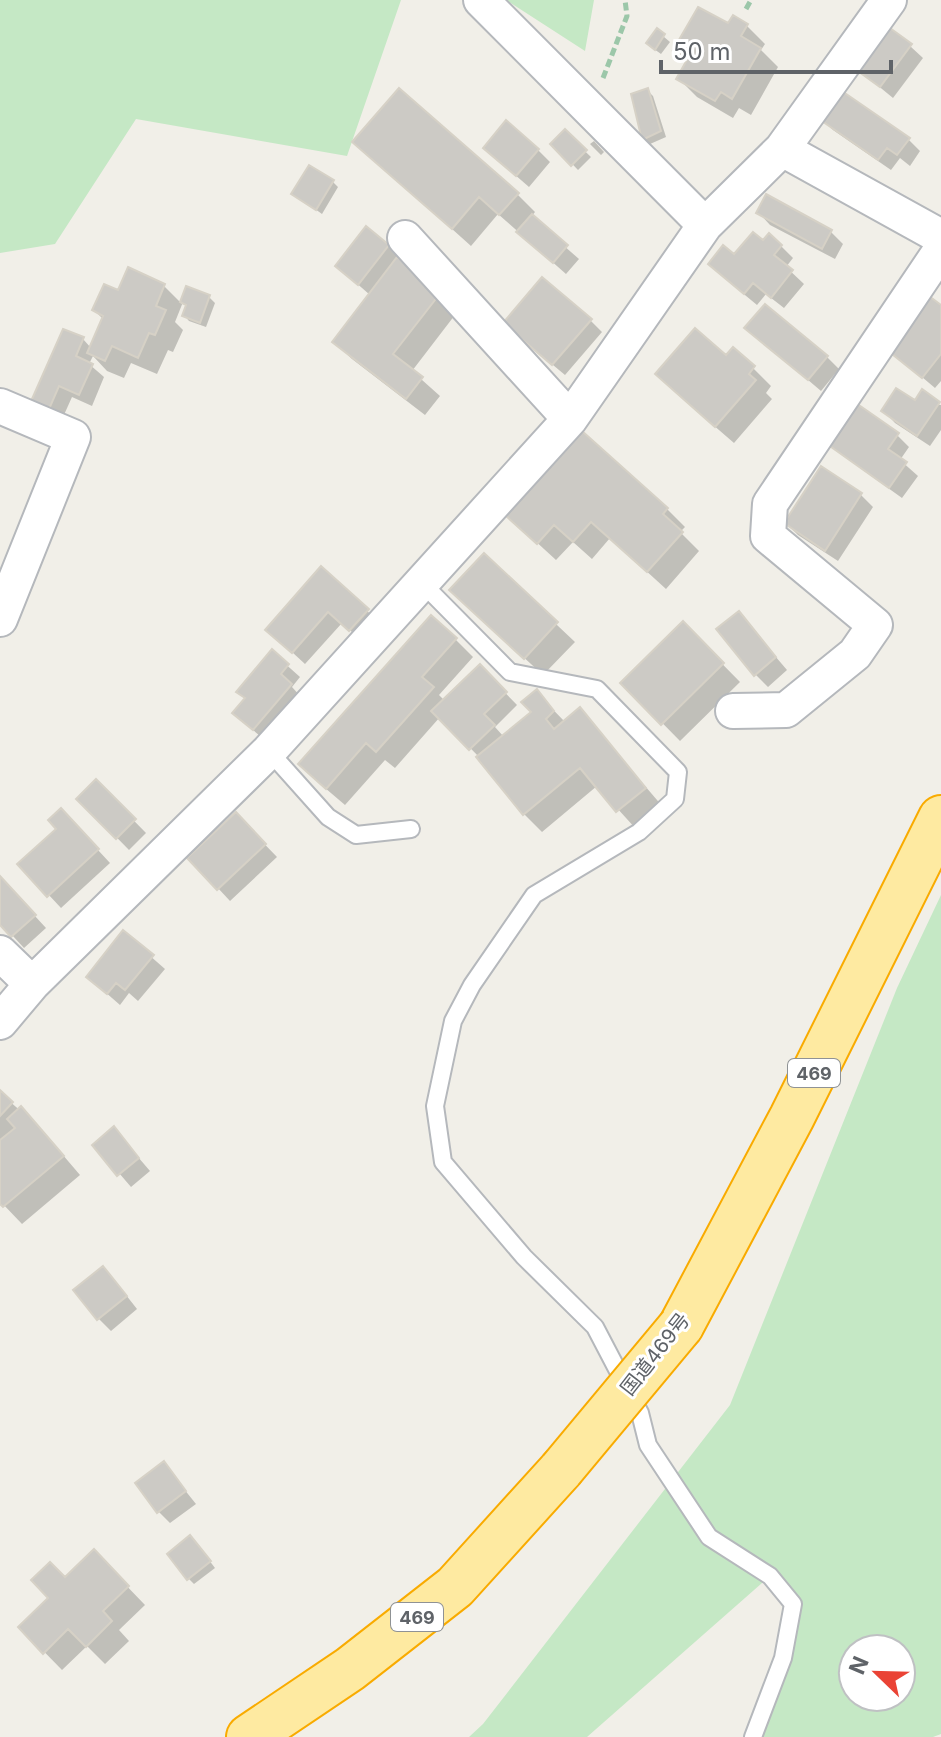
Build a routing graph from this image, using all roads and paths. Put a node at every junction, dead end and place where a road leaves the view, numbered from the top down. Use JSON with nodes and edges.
{"nodes":[{"id":1,"x":481,"y":0,"type":"edge"},
{"id":2,"x":625,"y":0,"type":"edge"},
{"id":3,"x":751,"y":0,"type":"edge"},
{"id":4,"x":889,"y":0,"type":"edge"},
{"id":5,"x":746,"y":9,"type":"dead end"},
{"id":6,"x":588,"y":107,"type":"junction"},
{"id":7,"x":782,"y":149,"type":"junction"},
{"id":8,"x":705,"y":225,"type":"junction"},
{"id":9,"x":941,"y":237,"type":"edge"},
{"id":10,"x":405,"y":238,"type":"dead end"},
{"id":11,"x":941,"y":250,"type":"edge"},
{"id":12,"x":0,"y":406,"type":"edge"},
{"id":13,"x":570,"y":419,"type":"junction"},
{"id":14,"x":421,"y":582,"type":"junction"},
{"id":15,"x":0,"y":619,"type":"edge"},
{"id":16,"x":733,"y":711,"type":"dead end"},
{"id":17,"x":269,"y":751,"type":"junction"},
{"id":18,"x":941,"y":818,"type":"edge"},
{"id":19,"x":411,"y":829,"type":"dead end"},
{"id":20,"x":0,"y":953,"type":"edge"},
{"id":21,"x":32,"y":984,"type":"junction"},
{"id":22,"x":0,"y":1022,"type":"edge"},
{"id":23,"x":249,"y":1737,"type":"edge"},
{"id":24,"x":753,"y":1737,"type":"edge"}],
"edges":[{"from":1,"to":6,"type":"street"},
{"from":2,"to":6,"type":"path"},
{"from":3,"to":5,"type":"path"},
{"from":4,"to":7,"type":"street"},
{"from":6,"to":8,"type":"street"},
{"from":7,"to":8,"type":"street"},
{"from":7,"to":9,"type":"street"},
{"from":8,"to":13,"type":"street"},
{"from":10,"to":13,"type":"street"},
{"from":11,"to":16,"type":"street"},
{"from":12,"to":15,"type":"street"},
{"from":13,"to":14,"type":"street"},
{"from":14,"to":17,"type":"street"},
{"from":14,"to":24,"type":"lane"},
{"from":17,"to":19,"type":"lane"},
{"from":17,"to":21,"type":"street"},
{"from":18,"to":23,"type":"highway","name":"国道469号","number":"469","bridge":true},
{"from":20,"to":21,"type":"street"},
{"from":21,"to":22,"type":"street"}]}
